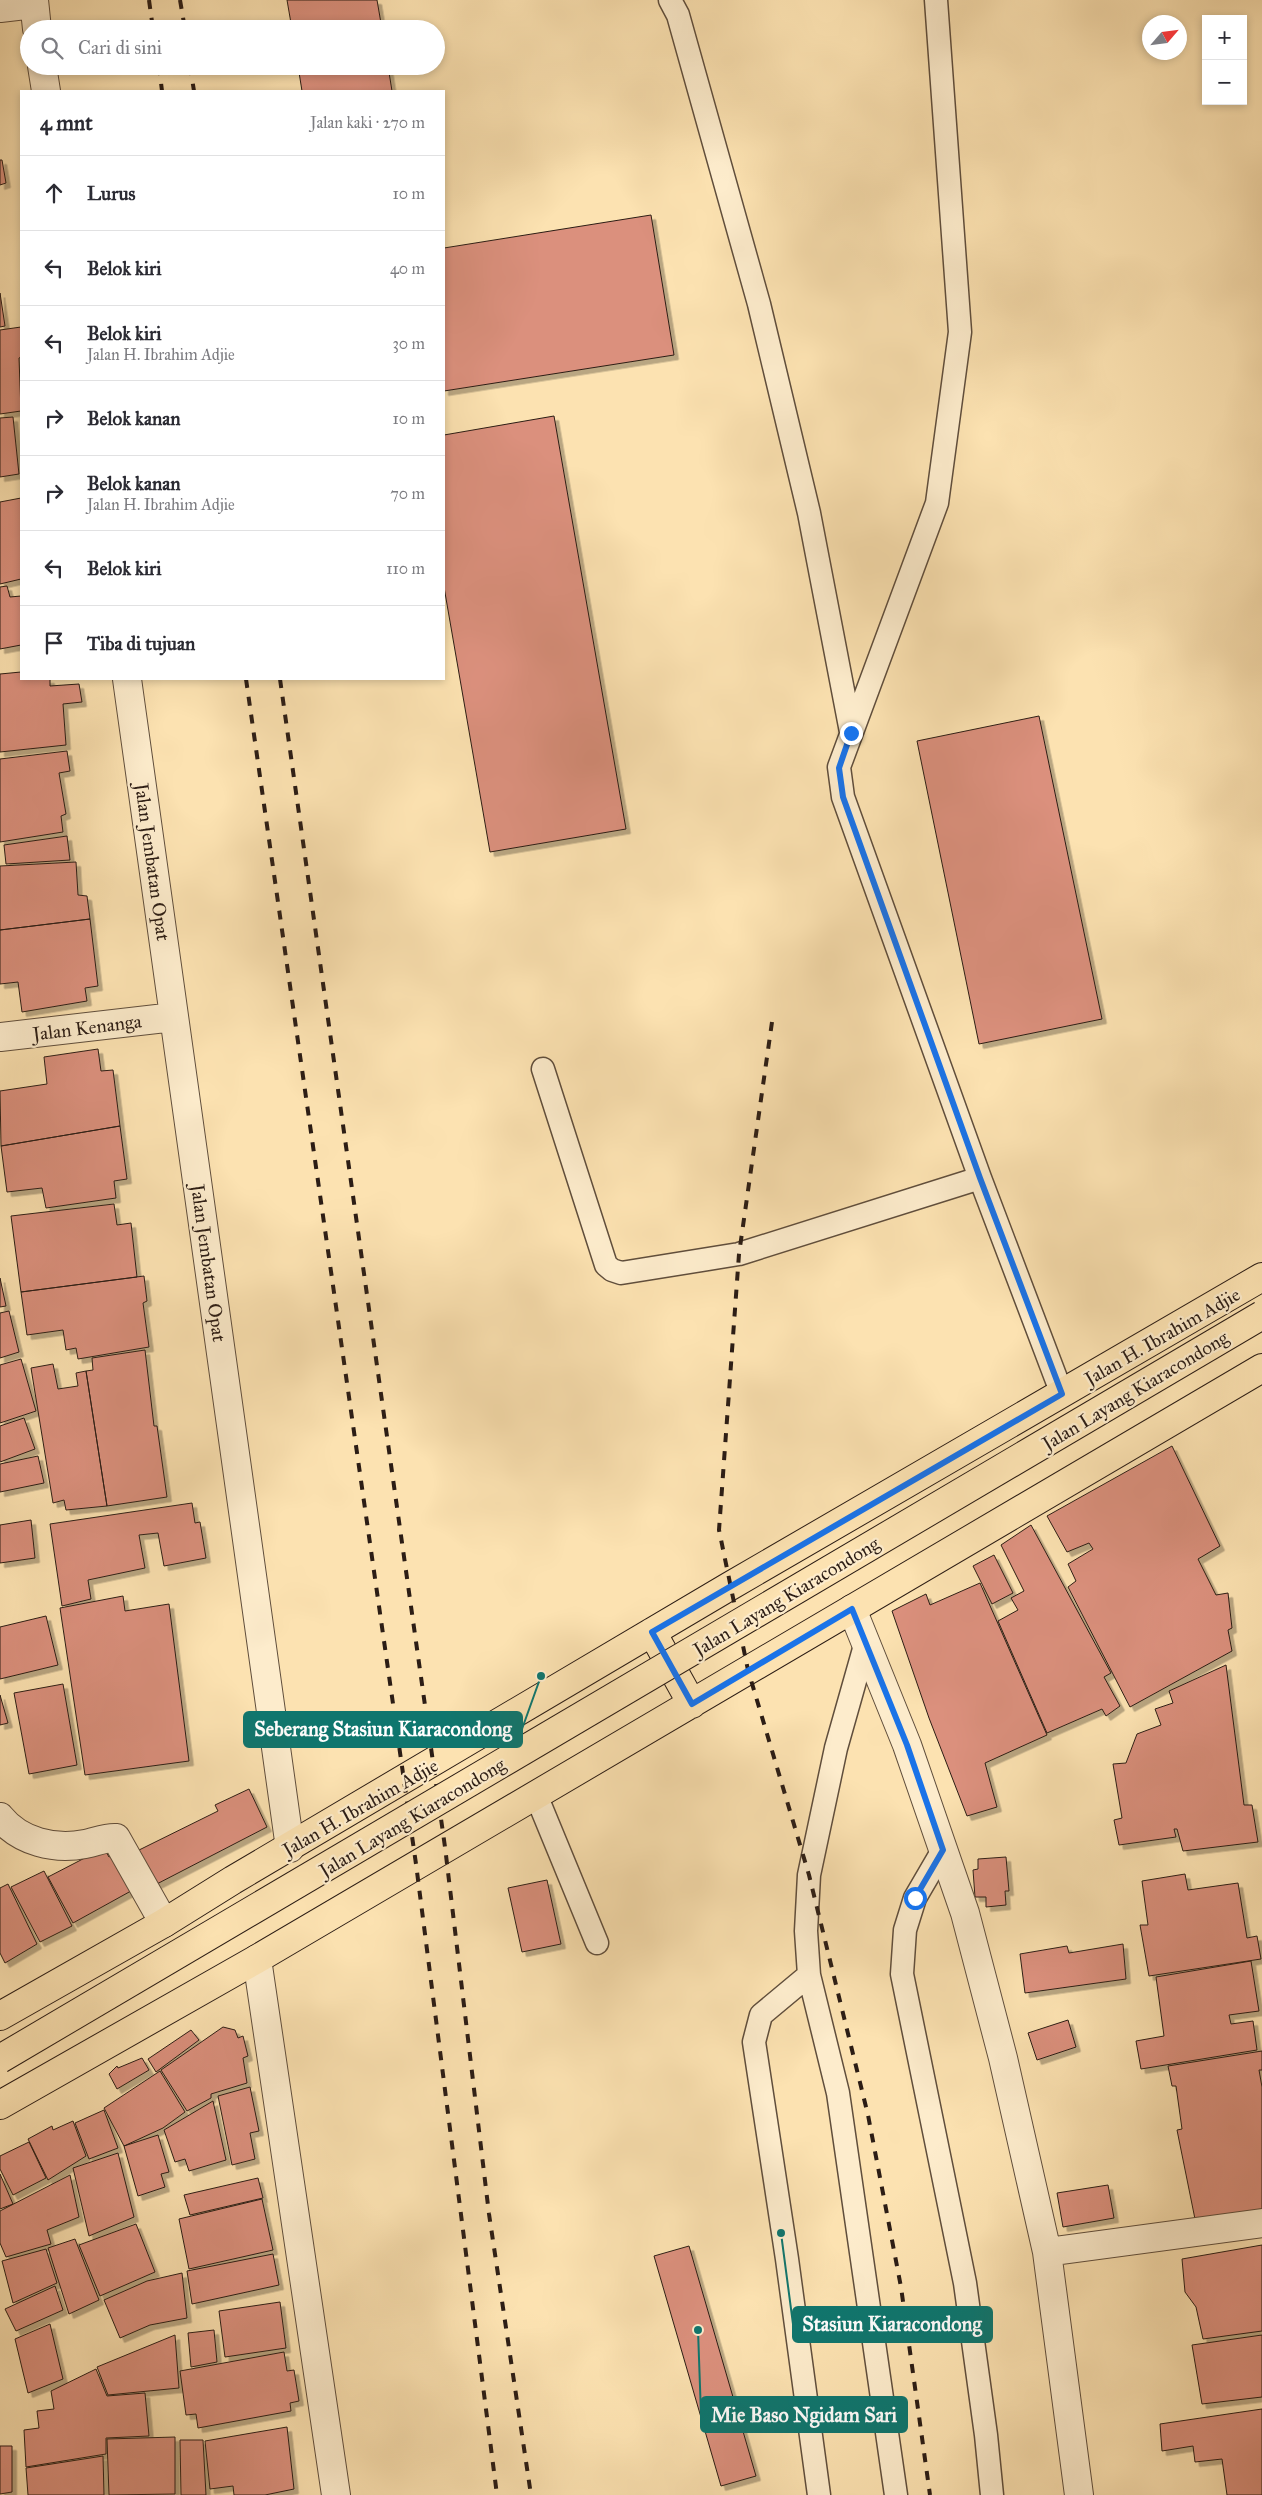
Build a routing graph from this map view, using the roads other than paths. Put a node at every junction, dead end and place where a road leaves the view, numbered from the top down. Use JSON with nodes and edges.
{"nodes":[{"id":1,"x":670,"y":0,"type":"edge"},
{"id":2,"x":936,"y":0,"type":"edge"},
{"id":3,"x":0,"y":8,"type":"edge"},
{"id":4,"x":35,"y":11,"type":"edge"},
{"id":5,"x":43,"y":75,"type":"edge"},
{"id":6,"x":46,"y":90,"type":"edge"},
{"id":7,"x":127,"y":680,"type":"edge"},
{"id":8,"x":851,"y":733,"type":"junction"},
{"id":9,"x":174,"y":1017,"type":"junction"},
{"id":10,"x":0,"y":1037,"type":"edge"},
{"id":11,"x":543,"y":1069,"type":"dead end"},
{"id":12,"x":980,"y":1178,"type":"junction"},
{"id":13,"x":1262,"y":1277,"type":"edge"},
{"id":14,"x":1262,"y":1315,"type":"edge"},
{"id":15,"x":1262,"y":1368,"type":"edge"},
{"id":16,"x":1062,"y":1394,"type":"junction"},
{"id":17,"x":852,"y":1609,"type":"junction"},
{"id":18,"x":652,"y":1632,"type":"junction"},
{"id":19,"x":866,"y":1642,"type":"junction"},
{"id":20,"x":692,"y":1704,"type":"junction"},
{"id":21,"x":536,"y":1795,"type":"junction"},
{"id":22,"x":0,"y":1817,"type":"edge"},
{"id":23,"x":290,"y":1848,"type":"junction"},
{"id":24,"x":943,"y":1850,"type":"junction"},
{"id":25,"x":164,"y":1923,"type":"junction"},
{"id":26,"x":598,"y":1943,"type":"dead end"},
{"id":27,"x":257,"y":1959,"type":"junction"},
{"id":28,"x":809,"y":1975,"type":"junction"},
{"id":29,"x":0,"y":2016,"type":"edge"},
{"id":30,"x":0,"y":2059,"type":"edge"},
{"id":31,"x":0,"y":2105,"type":"edge"},
{"id":32,"x":1262,"y":2223,"type":"edge"},
{"id":33,"x":1047,"y":2252,"type":"junction"},
{"id":34,"x":336,"y":2495,"type":"edge"},
{"id":35,"x":819,"y":2495,"type":"edge"},
{"id":36,"x":896,"y":2495,"type":"edge"},
{"id":37,"x":992,"y":2495,"type":"edge"},
{"id":38,"x":1079,"y":2495,"type":"edge"}],
"edges":[{"from":1,"to":8,"type":"lane"},
{"from":2,"to":8,"type":"lane"},
{"from":3,"to":4,"type":"street"},
{"from":5,"to":6,"type":"street"},
{"from":7,"to":9,"type":"street","name":"Jalan Jembatan Opat"},
{"from":8,"to":12,"type":"lane"},
{"from":9,"to":10,"type":"street","name":"Jalan Kenanga"},
{"from":9,"to":23,"type":"street","name":"Jalan Jembatan Opat"},
{"from":11,"to":12,"type":"lane"},
{"from":12,"to":16,"type":"lane"},
{"from":13,"to":16,"type":"main road","name":"Jalan H. Ibrahim Adjie"},
{"from":14,"to":30,"type":"main road","name":"Jalan Layang Kiaracondong","bridge":true},
{"from":15,"to":17,"type":"main road"},
{"from":16,"to":18,"type":"main road","name":"Jalan H. Ibrahim Adjie"},
{"from":17,"to":19,"type":"street"},
{"from":17,"to":20,"type":"main road"},
{"from":18,"to":20,"type":"main road"},
{"from":18,"to":23,"type":"main road","name":"Jalan H. Ibrahim Adjie"},
{"from":19,"to":24,"type":"street"},
{"from":19,"to":28,"type":"lane"},
{"from":20,"to":21,"type":"main road"},
{"from":21,"to":26,"type":"lane"},
{"from":21,"to":27,"type":"main road"},
{"from":22,"to":25,"type":"street"},
{"from":23,"to":25,"type":"main road","name":"Jalan H. Ibrahim Adjie"},
{"from":24,"to":33,"type":"street"},
{"from":24,"to":37,"type":"lane"},
{"from":25,"to":29,"type":"main road","name":"Jalan H. Ibrahim Adjie"},
{"from":27,"to":31,"type":"main road"},
{"from":27,"to":34,"type":"street"},
{"from":28,"to":35,"type":"lane"},
{"from":28,"to":36,"type":"lane"},
{"from":32,"to":33,"type":"street"},
{"from":33,"to":38,"type":"street"}]}
